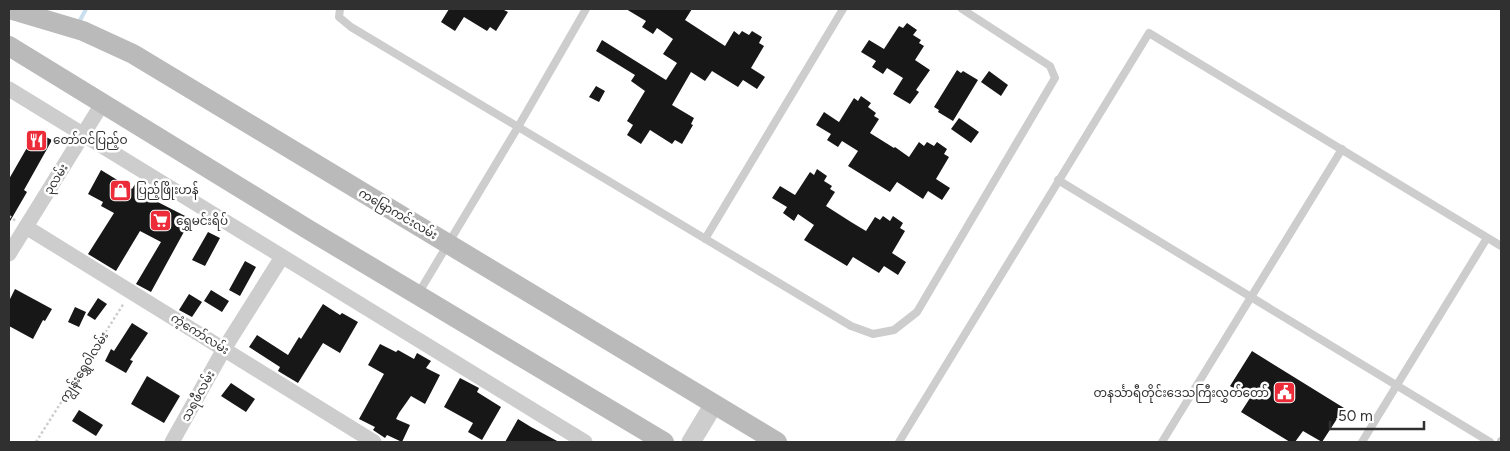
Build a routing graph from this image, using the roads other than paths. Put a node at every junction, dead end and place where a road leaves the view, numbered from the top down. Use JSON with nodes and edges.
{"nodes":[{"id":1,"x":9,"y":9,"type":"edge"},
{"id":2,"x":340,"y":9,"type":"edge"},
{"id":3,"x":586,"y":9,"type":"edge"},
{"id":4,"x":843,"y":9,"type":"edge"},
{"id":5,"x":962,"y":9,"type":"edge"},
{"id":6,"x":9,"y":46,"type":"edge"},
{"id":7,"x":9,"y":89,"type":"edge"},
{"id":8,"x":102,"y":104,"type":"junction"},
{"id":9,"x":518,"y":127,"type":"junction"},
{"id":10,"x":83,"y":135,"type":"junction"},
{"id":11,"x":1342,"y":149,"type":"junction"},
{"id":12,"x":1058,"y":180,"type":"junction"},
{"id":13,"x":26,"y":226,"type":"junction"},
{"id":14,"x":1487,"y":238,"type":"junction"},
{"id":15,"x":705,"y":239,"type":"junction"},
{"id":16,"x":449,"y":244,"type":"junction"},
{"id":17,"x":1501,"y":246,"type":"edge"},
{"id":18,"x":9,"y":254,"type":"edge"},
{"id":19,"x":282,"y":257,"type":"junction"},
{"id":20,"x":418,"y":294,"type":"junction"},
{"id":21,"x":1250,"y":296,"type":"junction"},
{"id":22,"x":224,"y":349,"type":"junction"},
{"id":23,"x":1396,"y":385,"type":"junction"},
{"id":24,"x":714,"y":404,"type":"junction"},
{"id":25,"x":172,"y":442,"type":"edge"},
{"id":26,"x":374,"y":442,"type":"edge"},
{"id":27,"x":585,"y":442,"type":"edge"},
{"id":28,"x":664,"y":442,"type":"edge"},
{"id":29,"x":691,"y":442,"type":"edge"},
{"id":30,"x":777,"y":442,"type":"edge"},
{"id":31,"x":899,"y":442,"type":"edge"},
{"id":32,"x":1162,"y":442,"type":"edge"},
{"id":33,"x":1362,"y":442,"type":"edge"},
{"id":34,"x":1490,"y":442,"type":"edge"}],
"edges":[{"from":1,"to":16,"type":"main road","name":"ကမြောကင်းလမ်း"},
{"from":2,"to":9,"type":"lane"},
{"from":3,"to":9,"type":"lane"},
{"from":4,"to":15,"type":"lane"},
{"from":5,"to":15,"type":"lane"},
{"from":6,"to":8,"type":"main road"},
{"from":7,"to":10,"type":"street"},
{"from":8,"to":10,"type":"street","name":"၃လမ်း"},
{"from":8,"to":20,"type":"main road"},
{"from":9,"to":15,"type":"lane"},
{"from":9,"to":16,"type":"lane"},
{"from":10,"to":13,"type":"street","name":"၃လမ်း"},
{"from":10,"to":19,"type":"street"},
{"from":11,"to":12,"type":"lane"},
{"from":11,"to":14,"type":"lane"},
{"from":11,"to":21,"type":"lane"},
{"from":12,"to":21,"type":"lane"},
{"from":12,"to":31,"type":"lane"},
{"from":13,"to":18,"type":"street","name":"၃လမ်း"},
{"from":13,"to":22,"type":"street","name":"ကံ့ကော်လမ်း"},
{"from":14,"to":17,"type":"lane"},
{"from":14,"to":23,"type":"lane"},
{"from":16,"to":20,"type":"lane"},
{"from":16,"to":24,"type":"main road","name":"ကမြောကင်းလမ်း"},
{"from":19,"to":22,"type":"street","name":"သရဖီလမ်း"},
{"from":19,"to":27,"type":"street"},
{"from":20,"to":28,"type":"main road"},
{"from":21,"to":23,"type":"lane"},
{"from":21,"to":32,"type":"lane"},
{"from":22,"to":25,"type":"street","name":"သရဖီလမ်း"},
{"from":22,"to":26,"type":"street","name":"ကံ့ကော်လမ်း"},
{"from":23,"to":33,"type":"lane"},
{"from":23,"to":34,"type":"lane"},
{"from":24,"to":29,"type":"street"},
{"from":24,"to":30,"type":"main road","name":"ကမြောကင်းလမ်း"}]}
